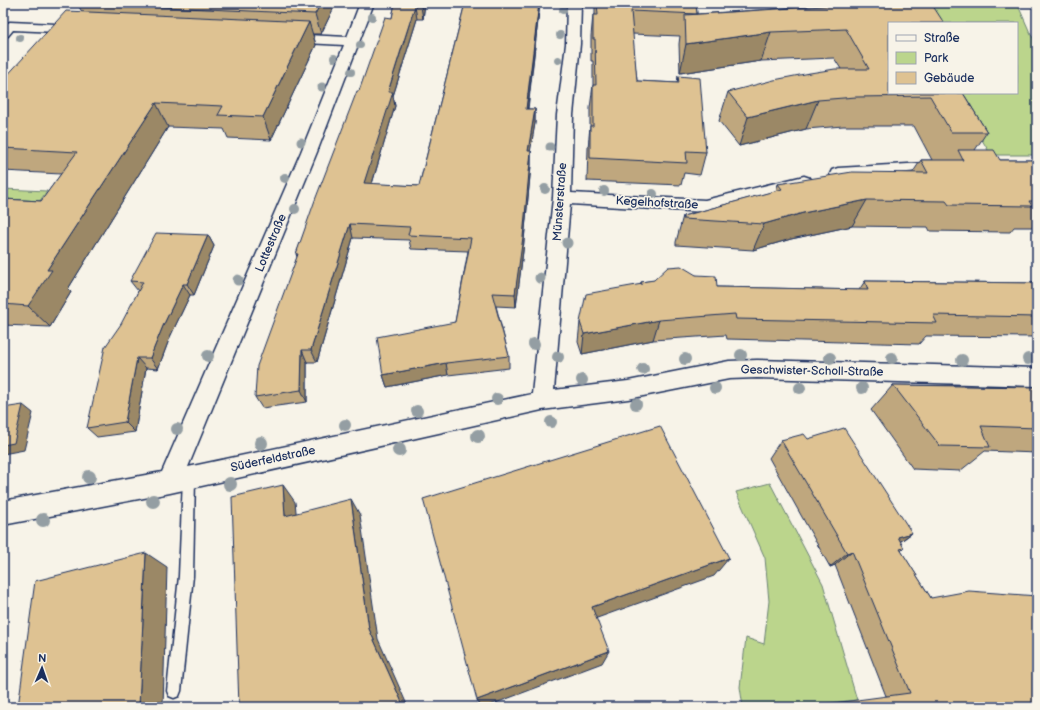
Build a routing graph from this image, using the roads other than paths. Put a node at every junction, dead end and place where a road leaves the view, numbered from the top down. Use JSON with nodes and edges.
{"nodes":[{"id":1,"x":367,"y":3,"type":"edge"},
{"id":2,"x":574,"y":3,"type":"edge"},
{"id":3,"x":54,"y":28,"type":"junction"},
{"id":4,"x":93,"y":29,"type":"edge"},
{"id":5,"x":3,"y":33,"type":"edge"},
{"id":6,"x":272,"y":38,"type":"edge"},
{"id":7,"x":351,"y":41,"type":"junction"},
{"id":8,"x":40,"y":43,"type":"edge"},
{"id":9,"x":961,"y":168,"type":"edge"},
{"id":10,"x":562,"y":198,"type":"junction"},
{"id":11,"x":1037,"y":377,"type":"edge"},
{"id":12,"x":542,"y":401,"type":"junction"},
{"id":13,"x":179,"y":480,"type":"junction"},
{"id":14,"x":3,"y":513,"type":"edge"},
{"id":15,"x":174,"y":691,"type":"dead end"}],
"edges":[{"from":1,"to":7,"type":"street","name":"Lottestraße"},
{"from":2,"to":10,"type":"street","name":"Münsterstraße"},
{"from":3,"to":4,"type":"street"},
{"from":3,"to":5,"type":"street"},
{"from":3,"to":8,"type":"street"},
{"from":6,"to":7,"type":"street"},
{"from":7,"to":13,"type":"street","name":"Lottestraße"},
{"from":9,"to":10,"type":"street","name":"Kegelhofstraße"},
{"from":10,"to":12,"type":"street","name":"Münsterstraße"},
{"from":11,"to":12,"type":"street","name":"Geschwister-Scholl-Straße"},
{"from":12,"to":13,"type":"street","name":"Süderfeldstraße"},
{"from":13,"to":14,"type":"street","name":"Süderfeldstraße"},
{"from":13,"to":15,"type":"lane"}]}
